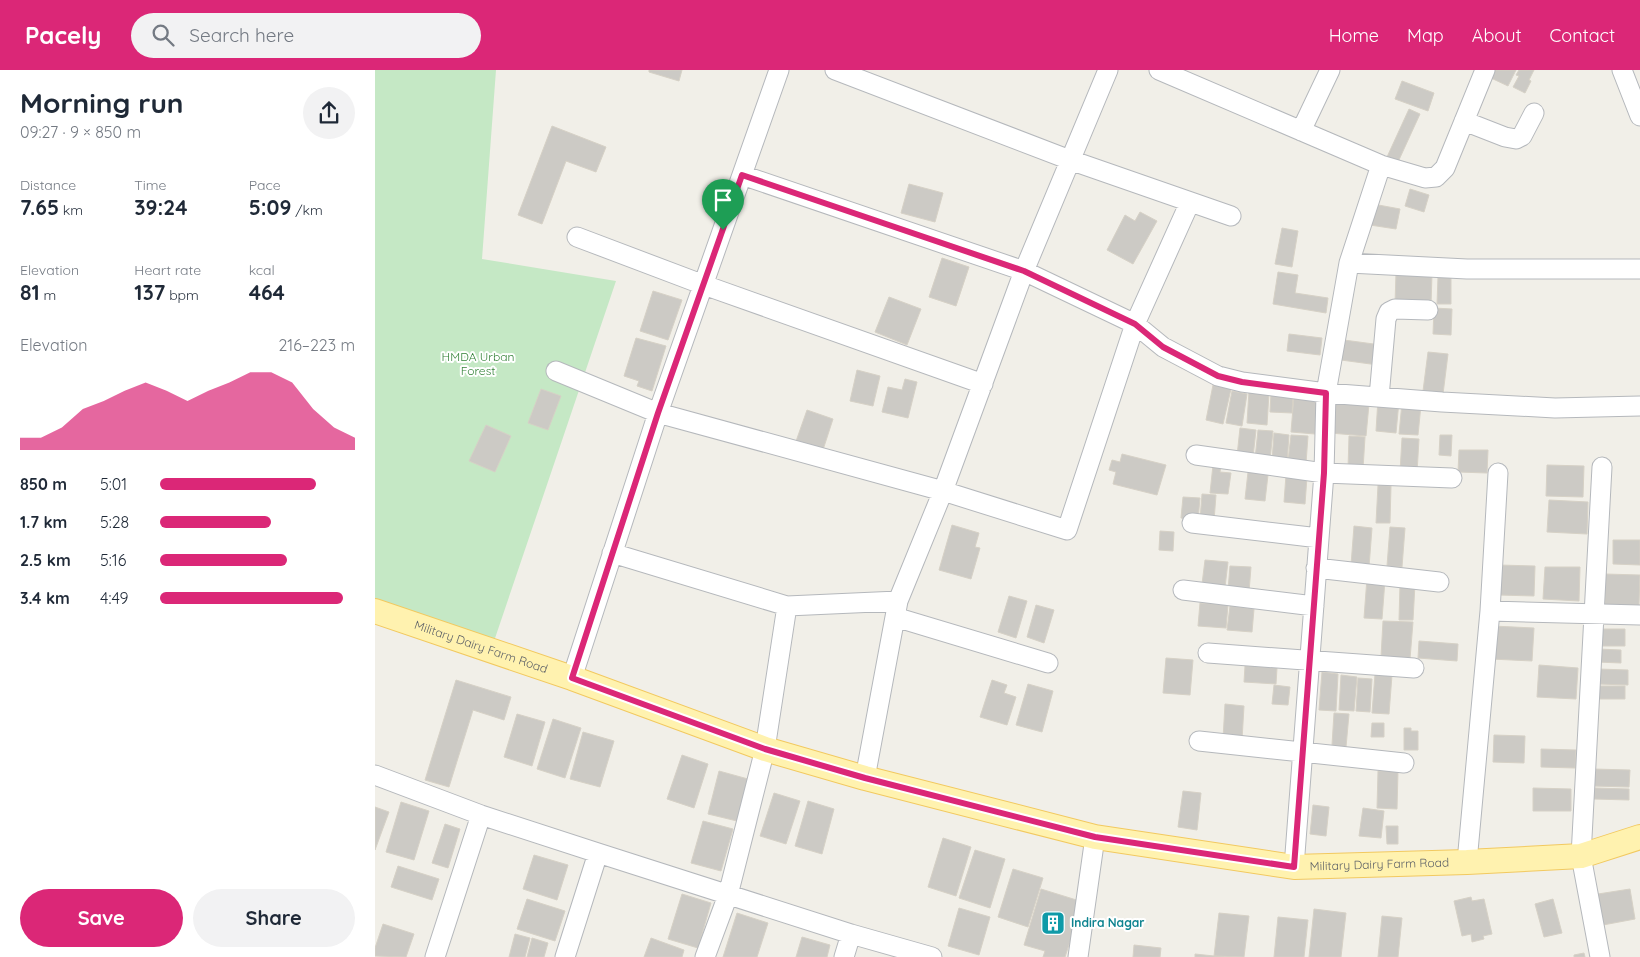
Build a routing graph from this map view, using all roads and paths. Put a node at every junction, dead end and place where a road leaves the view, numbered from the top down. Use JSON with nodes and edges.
{"nodes":[{"id":1,"x":779,"y":70,"type":"edge"},
{"id":2,"x":835,"y":70,"type":"edge"},
{"id":3,"x":1108,"y":70,"type":"edge"},
{"id":4,"x":1159,"y":70,"type":"edge"},
{"id":5,"x":1330,"y":70,"type":"edge"},
{"id":6,"x":1485,"y":70,"type":"edge"},
{"id":7,"x":1622,"y":70,"type":"edge"},
{"id":8,"x":1534,"y":113,"type":"dead end"},
{"id":9,"x":1640,"y":116,"type":"edge"},
{"id":10,"x":1464,"y":121,"type":"junction"},
{"id":11,"x":1301,"y":131,"type":"junction"},
{"id":12,"x":1070,"y":160,"type":"junction"},
{"id":13,"x":1381,"y":165,"type":"junction"},
{"id":14,"x":742,"y":175,"type":"junction"},
{"id":15,"x":1190,"y":202,"type":"junction"},
{"id":16,"x":1231,"y":216,"type":"dead end"},
{"id":17,"x":577,"y":237,"type":"dead end"},
{"id":18,"x":1349,"y":263,"type":"junction"},
{"id":19,"x":1640,"y":269,"type":"edge"},
{"id":20,"x":1024,"y":271,"type":"junction"},
{"id":21,"x":703,"y":285,"type":"junction"},
{"id":22,"x":1429,"y":310,"type":"dead end"},
{"id":23,"x":1135,"y":324,"type":"junction"},
{"id":24,"x":556,"y":371,"type":"dead end"},
{"id":25,"x":983,"y":384,"type":"junction"},
{"id":26,"x":1326,"y":393,"type":"junction"},
{"id":27,"x":1379,"y":397,"type":"junction"},
{"id":28,"x":1640,"y":406,"type":"edge"},
{"id":29,"x":658,"y":413,"type":"junction"},
{"id":30,"x":1196,"y":455,"type":"dead end"},
{"id":31,"x":1601,"y":467,"type":"dead end"},
{"id":32,"x":1324,"y":473,"type":"junction"},
{"id":33,"x":1498,"y":473,"type":"dead end"},
{"id":34,"x":1452,"y":478,"type":"dead end"},
{"id":35,"x":943,"y":491,"type":"junction"},
{"id":36,"x":1193,"y":522,"type":"dead end"},
{"id":37,"x":1319,"y":538,"type":"junction"},
{"id":38,"x":613,"y":554,"type":"junction"},
{"id":39,"x":1317,"y":568,"type":"junction"},
{"id":40,"x":1439,"y":582,"type":"dead end"},
{"id":41,"x":1183,"y":590,"type":"dead end"},
{"id":42,"x":787,"y":606,"type":"junction"},
{"id":43,"x":1314,"y":606,"type":"junction"},
{"id":44,"x":896,"y":609,"type":"junction"},
{"id":45,"x":375,"y":611,"type":"edge"},
{"id":46,"x":1490,"y":611,"type":"junction"},
{"id":47,"x":1593,"y":613,"type":"junction"},
{"id":48,"x":1640,"y":615,"type":"edge"},
{"id":49,"x":1208,"y":653,"type":"dead end"},
{"id":50,"x":1310,"y":660,"type":"junction"},
{"id":51,"x":1048,"y":663,"type":"dead end"},
{"id":52,"x":1414,"y":668,"type":"dead end"},
{"id":53,"x":572,"y":678,"type":"junction"},
{"id":54,"x":1199,"y":741,"type":"dead end"},
{"id":55,"x":765,"y":749,"type":"junction"},
{"id":56,"x":1302,"y":752,"type":"junction"},
{"id":57,"x":1404,"y":763,"type":"dead end"},
{"id":58,"x":375,"y":775,"type":"edge"},
{"id":59,"x":865,"y":778,"type":"junction"},
{"id":60,"x":481,"y":815,"type":"junction"},
{"id":61,"x":1640,"y":836,"type":"edge"},
{"id":62,"x":1095,"y":837,"type":"junction"},
{"id":63,"x":598,"y":853,"type":"junction"},
{"id":64,"x":1581,"y":856,"type":"junction"},
{"id":65,"x":1467,"y":862,"type":"junction"},
{"id":66,"x":1294,"y":867,"type":"junction"},
{"id":67,"x":728,"y":895,"type":"junction"},
{"id":68,"x":851,"y":934,"type":"junction"},
{"id":69,"x":435,"y":957,"type":"edge"},
{"id":70,"x":565,"y":957,"type":"edge"},
{"id":71,"x":705,"y":957,"type":"edge"},
{"id":72,"x":844,"y":957,"type":"edge"},
{"id":73,"x":932,"y":957,"type":"edge"},
{"id":74,"x":1078,"y":957,"type":"edge"},
{"id":75,"x":1600,"y":957,"type":"edge"}],
"edges":[{"from":1,"to":14,"type":"street"},
{"from":2,"to":12,"type":"street"},
{"from":3,"to":12,"type":"street"},
{"from":4,"to":11,"type":"street"},
{"from":5,"to":11,"type":"street"},
{"from":6,"to":10,"type":"street"},
{"from":7,"to":9,"type":"street"},
{"from":8,"to":10,"type":"street"},
{"from":10,"to":13,"type":"street"},
{"from":11,"to":13,"type":"street"},
{"from":12,"to":15,"type":"street"},
{"from":12,"to":20,"type":"street"},
{"from":13,"to":18,"type":"street"},
{"from":14,"to":20,"type":"street"},
{"from":14,"to":21,"type":"street"},
{"from":15,"to":16,"type":"street"},
{"from":15,"to":23,"type":"street"},
{"from":17,"to":21,"type":"street"},
{"from":18,"to":19,"type":"street"},
{"from":18,"to":26,"type":"street"},
{"from":20,"to":23,"type":"street"},
{"from":20,"to":25,"type":"street"},
{"from":21,"to":25,"type":"street"},
{"from":21,"to":29,"type":"street"},
{"from":22,"to":27,"type":"street"},
{"from":23,"to":26,"type":"street"},
{"from":23,"to":35,"type":"street"},
{"from":24,"to":29,"type":"street"},
{"from":25,"to":35,"type":"street"},
{"from":26,"to":27,"type":"street"},
{"from":26,"to":32,"type":"street"},
{"from":27,"to":28,"type":"street"},
{"from":29,"to":35,"type":"street"},
{"from":29,"to":38,"type":"street"},
{"from":30,"to":32,"type":"street"},
{"from":31,"to":47,"type":"street"},
{"from":32,"to":34,"type":"street"},
{"from":32,"to":37,"type":"street"},
{"from":33,"to":46,"type":"street"},
{"from":35,"to":44,"type":"street"},
{"from":36,"to":37,"type":"street"},
{"from":37,"to":39,"type":"street"},
{"from":38,"to":42,"type":"street"},
{"from":38,"to":53,"type":"street"},
{"from":39,"to":40,"type":"street"},
{"from":39,"to":43,"type":"street"},
{"from":41,"to":43,"type":"street"},
{"from":42,"to":44,"type":"street"},
{"from":42,"to":55,"type":"street"},
{"from":43,"to":50,"type":"street"},
{"from":44,"to":51,"type":"street"},
{"from":44,"to":59,"type":"street"},
{"from":45,"to":53,"type":"main road","name":"Military Dairy Farm Road"},
{"from":46,"to":47,"type":"street"},
{"from":46,"to":65,"type":"street"},
{"from":47,"to":48,"type":"street"},
{"from":47,"to":64,"type":"street"},
{"from":49,"to":50,"type":"street"},
{"from":50,"to":52,"type":"street"},
{"from":50,"to":56,"type":"street"},
{"from":53,"to":55,"type":"main road","name":"Military Dairy Farm Road"},
{"from":54,"to":56,"type":"street"},
{"from":55,"to":59,"type":"main road","name":"Military Dairy Farm Road"},
{"from":55,"to":67,"type":"street"},
{"from":56,"to":57,"type":"street"},
{"from":56,"to":66,"type":"street"},
{"from":58,"to":60,"type":"street"},
{"from":59,"to":62,"type":"main road","name":"Military Dairy Farm Road"},
{"from":60,"to":63,"type":"street"},
{"from":60,"to":69,"type":"street"},
{"from":61,"to":64,"type":"main road","name":"Military Dairy Farm Road"},
{"from":62,"to":66,"type":"main road","name":"Military Dairy Farm Road"},
{"from":62,"to":74,"type":"street"},
{"from":63,"to":67,"type":"street"},
{"from":63,"to":70,"type":"street"},
{"from":64,"to":65,"type":"main road","name":"Military Dairy Farm Road"},
{"from":64,"to":75,"type":"street"},
{"from":65,"to":66,"type":"main road","name":"Military Dairy Farm Road"},
{"from":67,"to":68,"type":"street"},
{"from":67,"to":71,"type":"street"},
{"from":68,"to":72,"type":"street"},
{"from":68,"to":73,"type":"street"}]}
